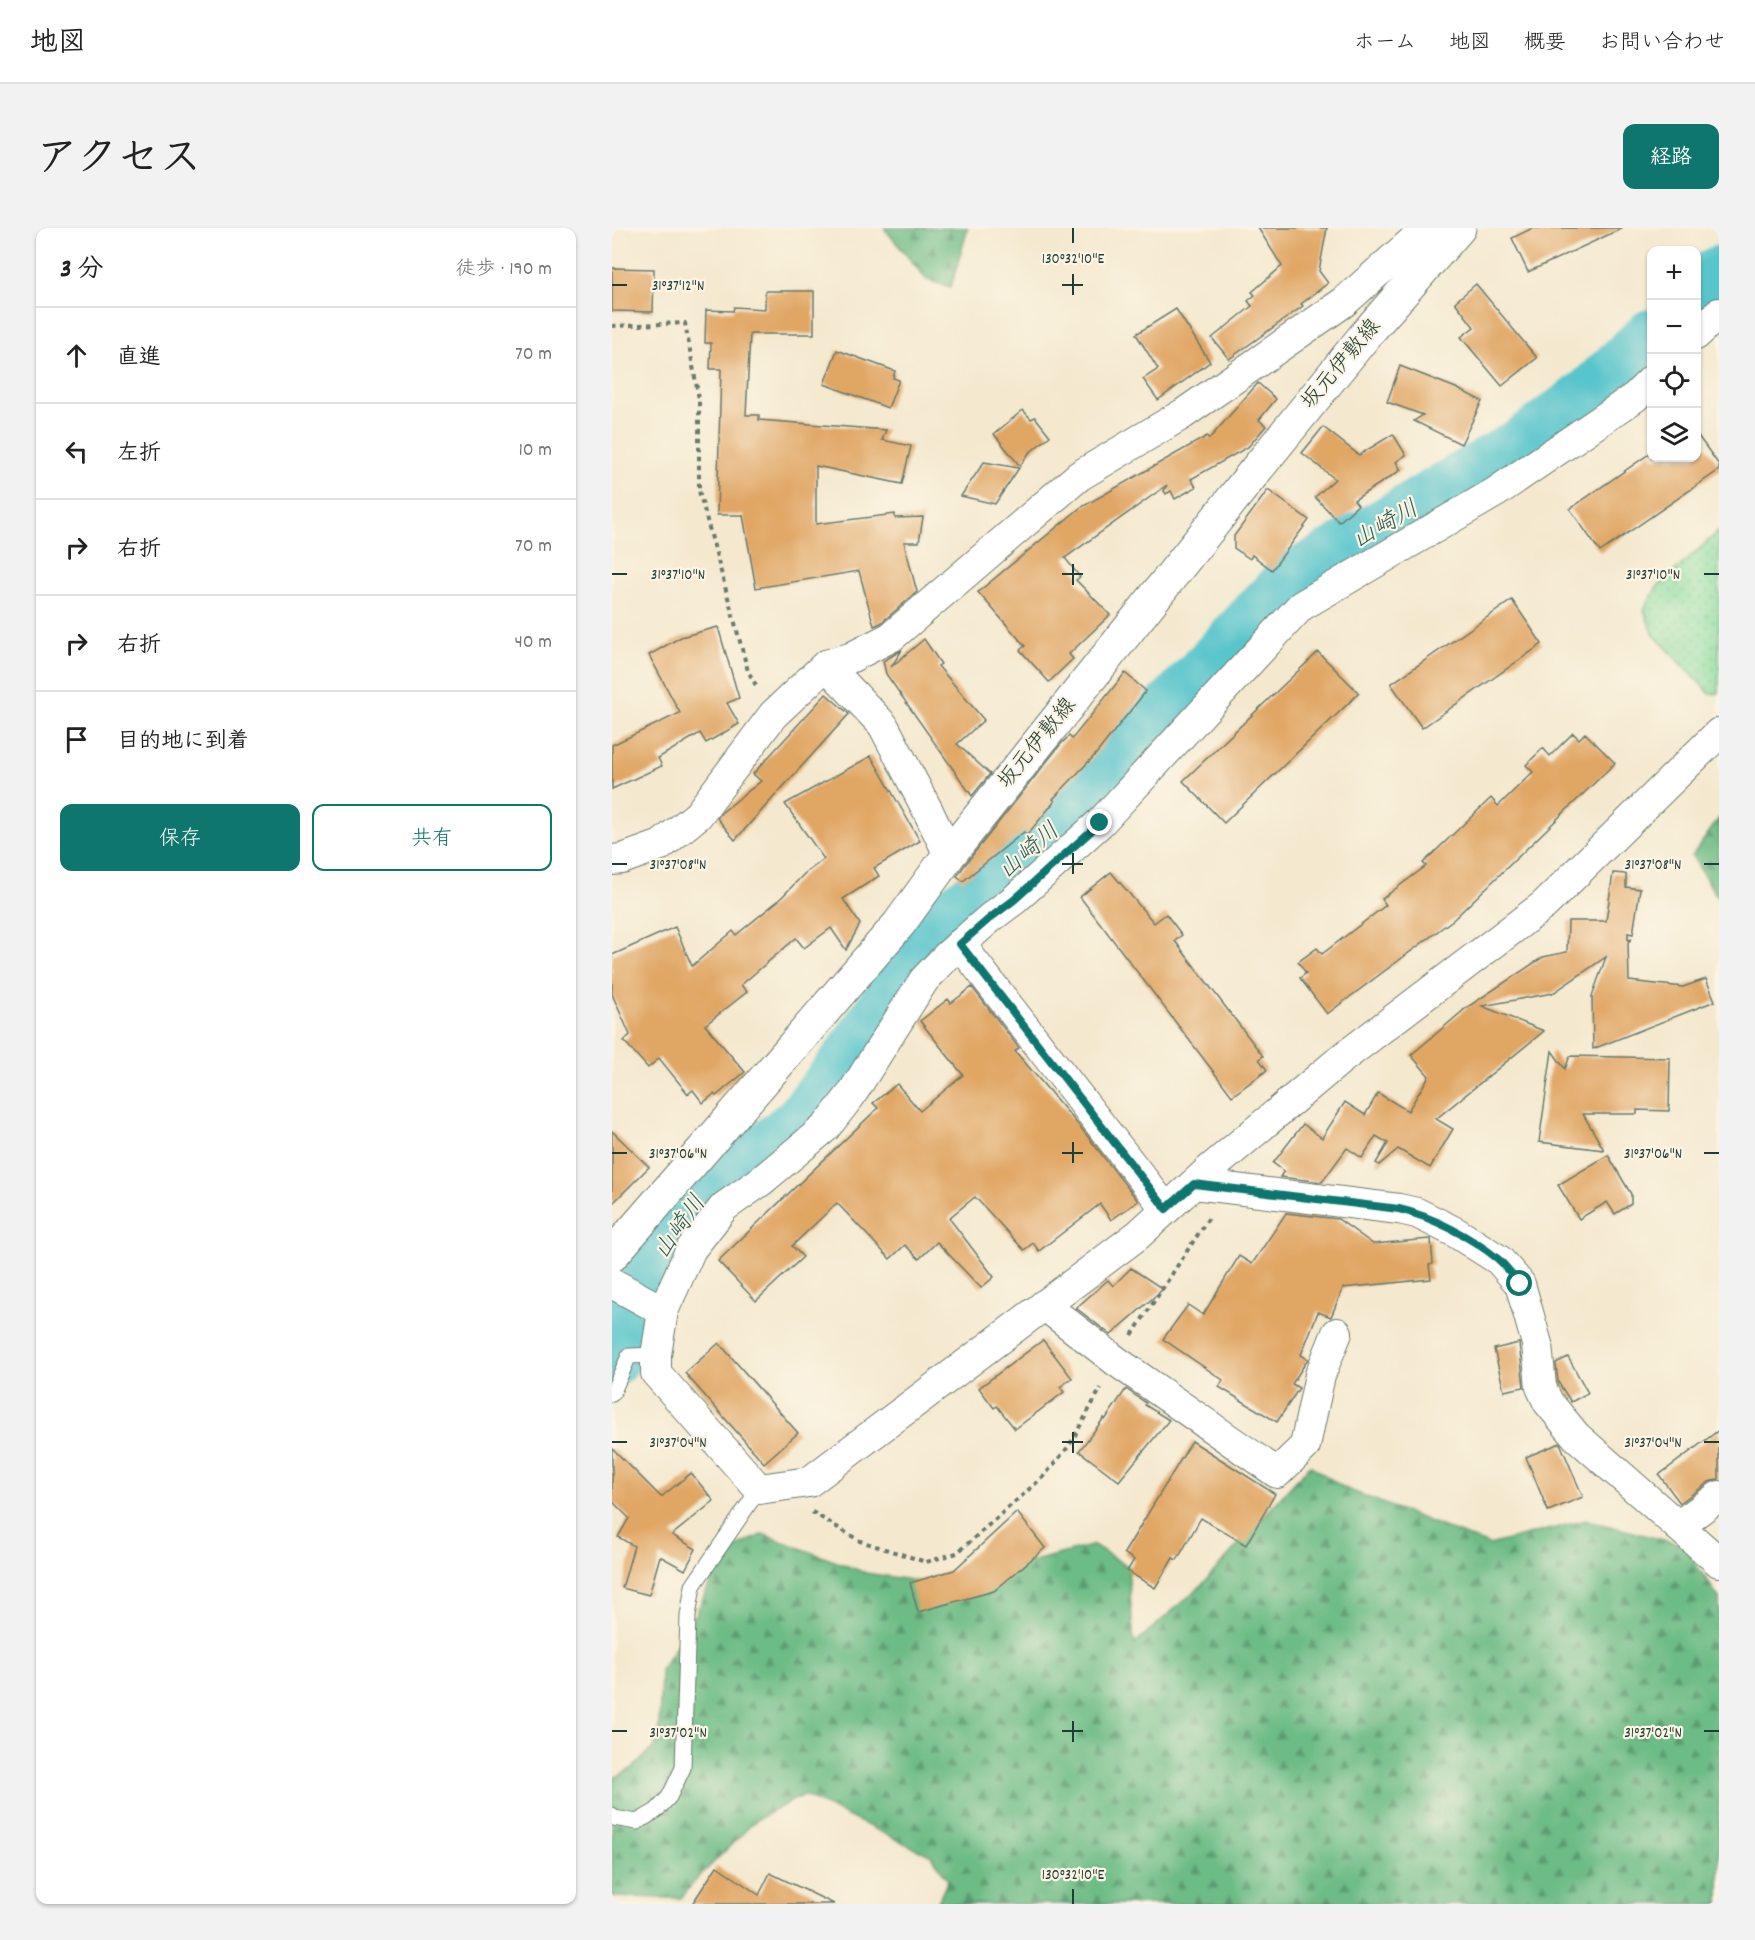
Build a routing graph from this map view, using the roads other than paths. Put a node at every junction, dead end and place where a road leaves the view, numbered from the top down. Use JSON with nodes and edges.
{"nodes":[{"id":1,"x":1455,"y":233,"type":"edge"},
{"id":2,"x":1719,"y":313,"type":"edge"},
{"id":3,"x":1701,"y":330,"type":"edge"},
{"id":4,"x":1647,"y":385,"type":"edge"},
{"id":5,"x":826,"y":665,"type":"junction"},
{"id":6,"x":1719,"y":733,"type":"edge"},
{"id":7,"x":948,"y":855,"type":"junction"},
{"id":8,"x":612,"y":860,"type":"edge"},
{"id":9,"x":960,"y":944,"type":"junction"},
{"id":10,"x":1194,"y":1184,"type":"junction"},
{"id":11,"x":1166,"y":1209,"type":"junction"},
{"id":12,"x":612,"y":1255,"type":"edge"},
{"id":13,"x":612,"y":1283,"type":"edge"},
{"id":14,"x":1044,"y":1305,"type":"junction"},
{"id":15,"x":663,"y":1311,"type":"junction"},
{"id":16,"x":1337,"y":1333,"type":"dead end"},
{"id":17,"x":656,"y":1355,"type":"junction"},
{"id":18,"x":612,"y":1395,"type":"edge"},
{"id":19,"x":759,"y":1489,"type":"junction"},
{"id":20,"x":1719,"y":1496,"type":"edge"},
{"id":21,"x":1678,"y":1526,"type":"junction"},
{"id":22,"x":1719,"y":1562,"type":"edge"},
{"id":23,"x":612,"y":1815,"type":"edge"}],
"edges":[{"from":1,"to":5,"type":"street"},
{"from":1,"to":7,"type":"main road","name":"坂元伊敷線"},
{"from":2,"to":3,"type":"street"},
{"from":4,"to":9,"type":"street"},
{"from":5,"to":7,"type":"street"},
{"from":5,"to":8,"type":"street"},
{"from":6,"to":10,"type":"street"},
{"from":7,"to":12,"type":"main road","name":"坂元伊敷線"},
{"from":9,"to":11,"type":"street"},
{"from":9,"to":15,"type":"street"},
{"from":10,"to":11,"type":"street"},
{"from":10,"to":21,"type":"street"},
{"from":11,"to":14,"type":"street"},
{"from":13,"to":15,"type":"street"},
{"from":14,"to":16,"type":"street"},
{"from":14,"to":19,"type":"street"},
{"from":15,"to":17,"type":"street"},
{"from":17,"to":18,"type":"lane"},
{"from":17,"to":19,"type":"street"},
{"from":19,"to":23,"type":"lane"},
{"from":20,"to":21,"type":"street"},
{"from":21,"to":22,"type":"street"}]}
